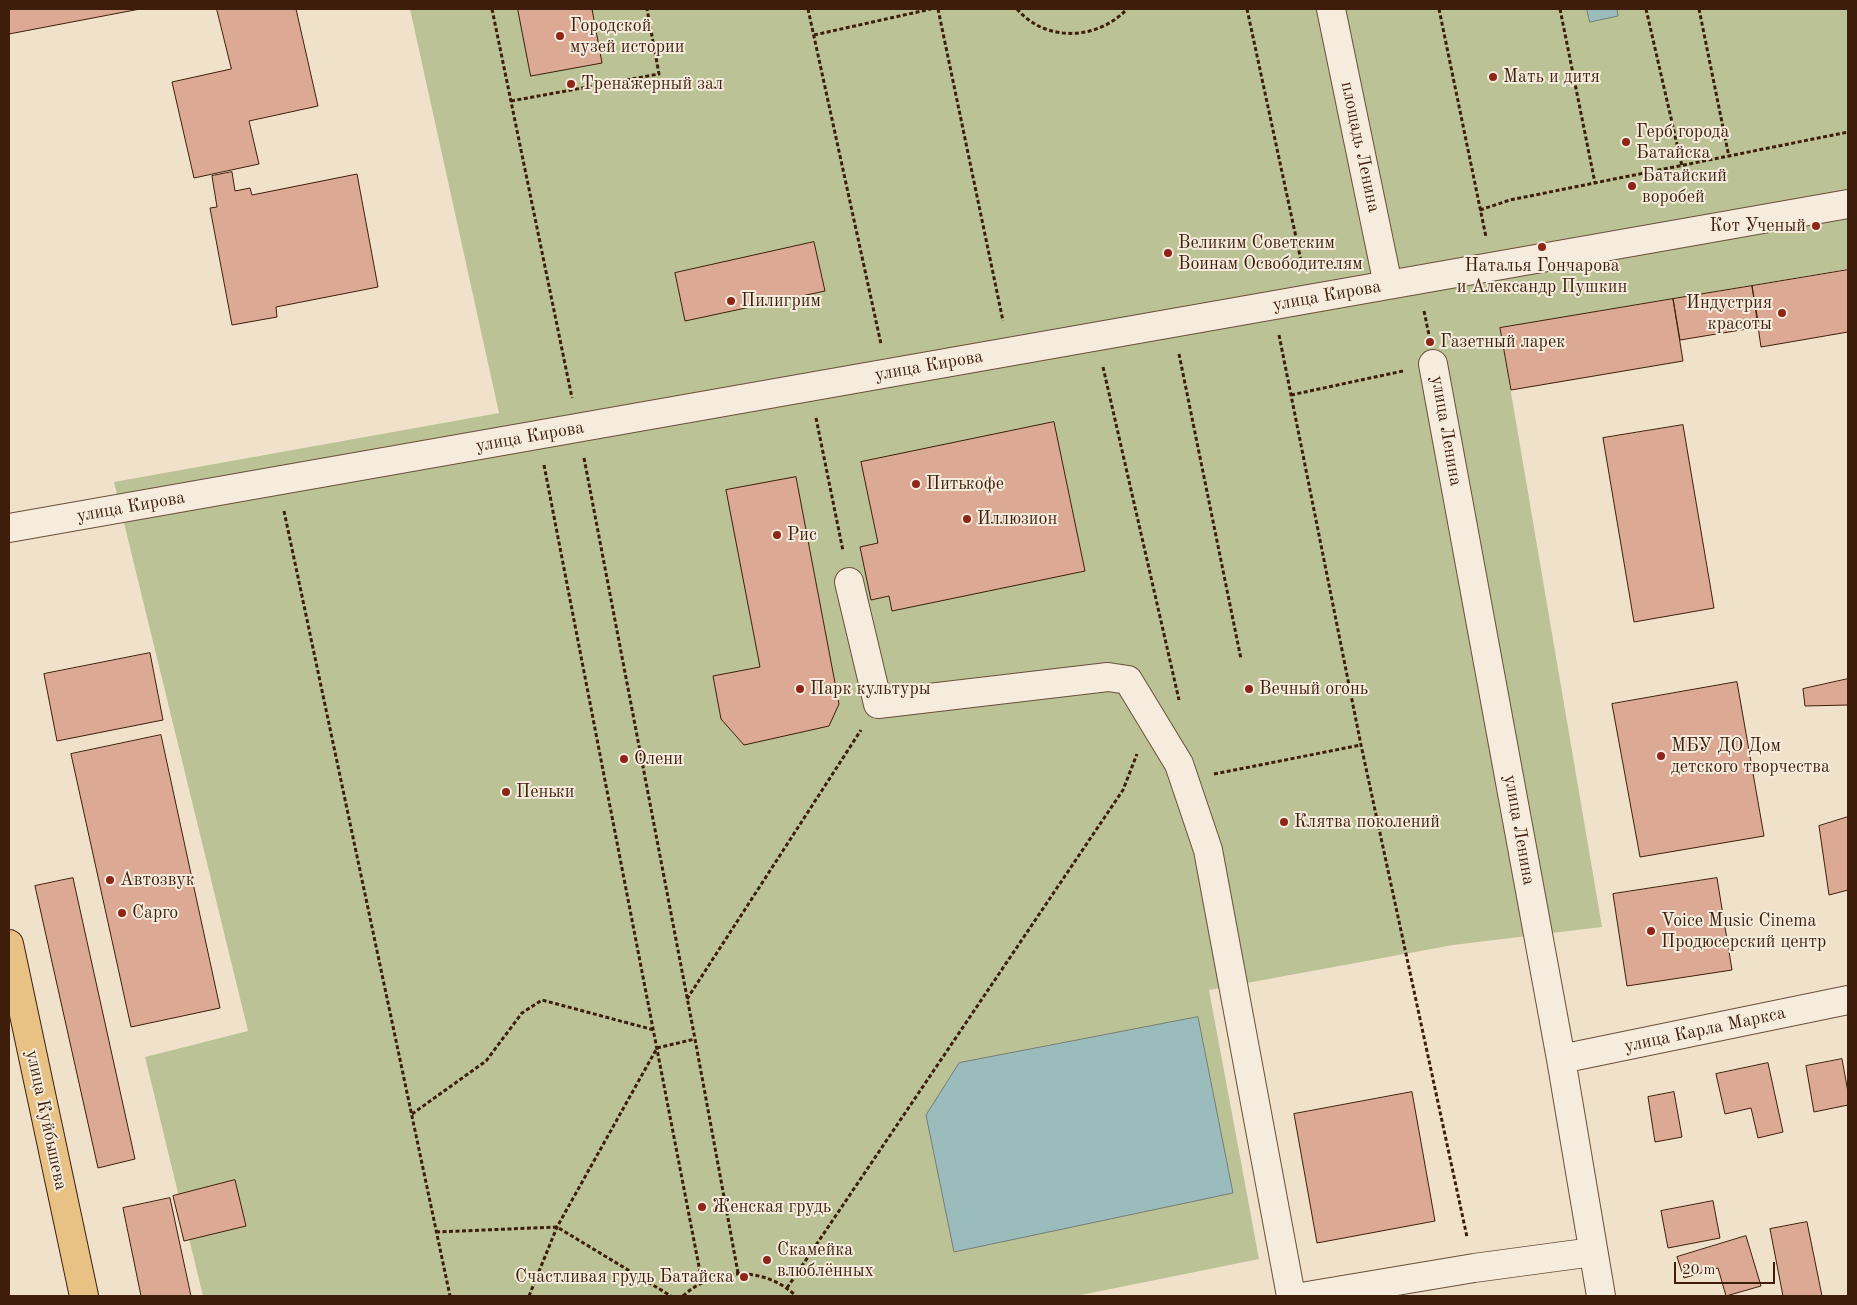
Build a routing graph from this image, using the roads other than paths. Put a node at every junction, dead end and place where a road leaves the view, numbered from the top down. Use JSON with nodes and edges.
{"nodes":[{"id":1,"x":1331,"y":9,"type":"edge"},
{"id":2,"x":1848,"y":204,"type":"edge"},
{"id":3,"x":1388,"y":285,"type":"junction"},
{"id":4,"x":1434,"y":364,"type":"road end"},
{"id":5,"x":9,"y":528,"type":"edge"},
{"id":6,"x":849,"y":582,"type":"road end"},
{"id":7,"x":9,"y":944,"type":"edge"},
{"id":8,"x":1848,"y":1000,"type":"edge"},
{"id":9,"x":1561,"y":1059,"type":"junction"},
{"id":10,"x":1594,"y":1252,"type":"junction"},
{"id":11,"x":84,"y":1296,"type":"edge"},
{"id":12,"x":1291,"y":1296,"type":"edge"},
{"id":13,"x":1307,"y":1296,"type":"edge"},
{"id":14,"x":1601,"y":1296,"type":"edge"}],
"edges":[{"from":1,"to":3,"type":"street","name":"площадь Ленина"},
{"from":2,"to":3,"type":"street","name":"улица Кирова"},
{"from":3,"to":5,"type":"street","name":"улица Кирова"},
{"from":4,"to":9,"type":"street","name":"улица Ленина"},
{"from":6,"to":12,"type":"street"},
{"from":7,"to":11,"type":"main road","name":"улица Куйбышева"},
{"from":8,"to":9,"type":"street","name":"улица Карла Маркса"},
{"from":9,"to":10,"type":"street","name":"улица Ленина"},
{"from":10,"to":13,"type":"street"},
{"from":10,"to":14,"type":"street","name":"улица Ленина"}]}
